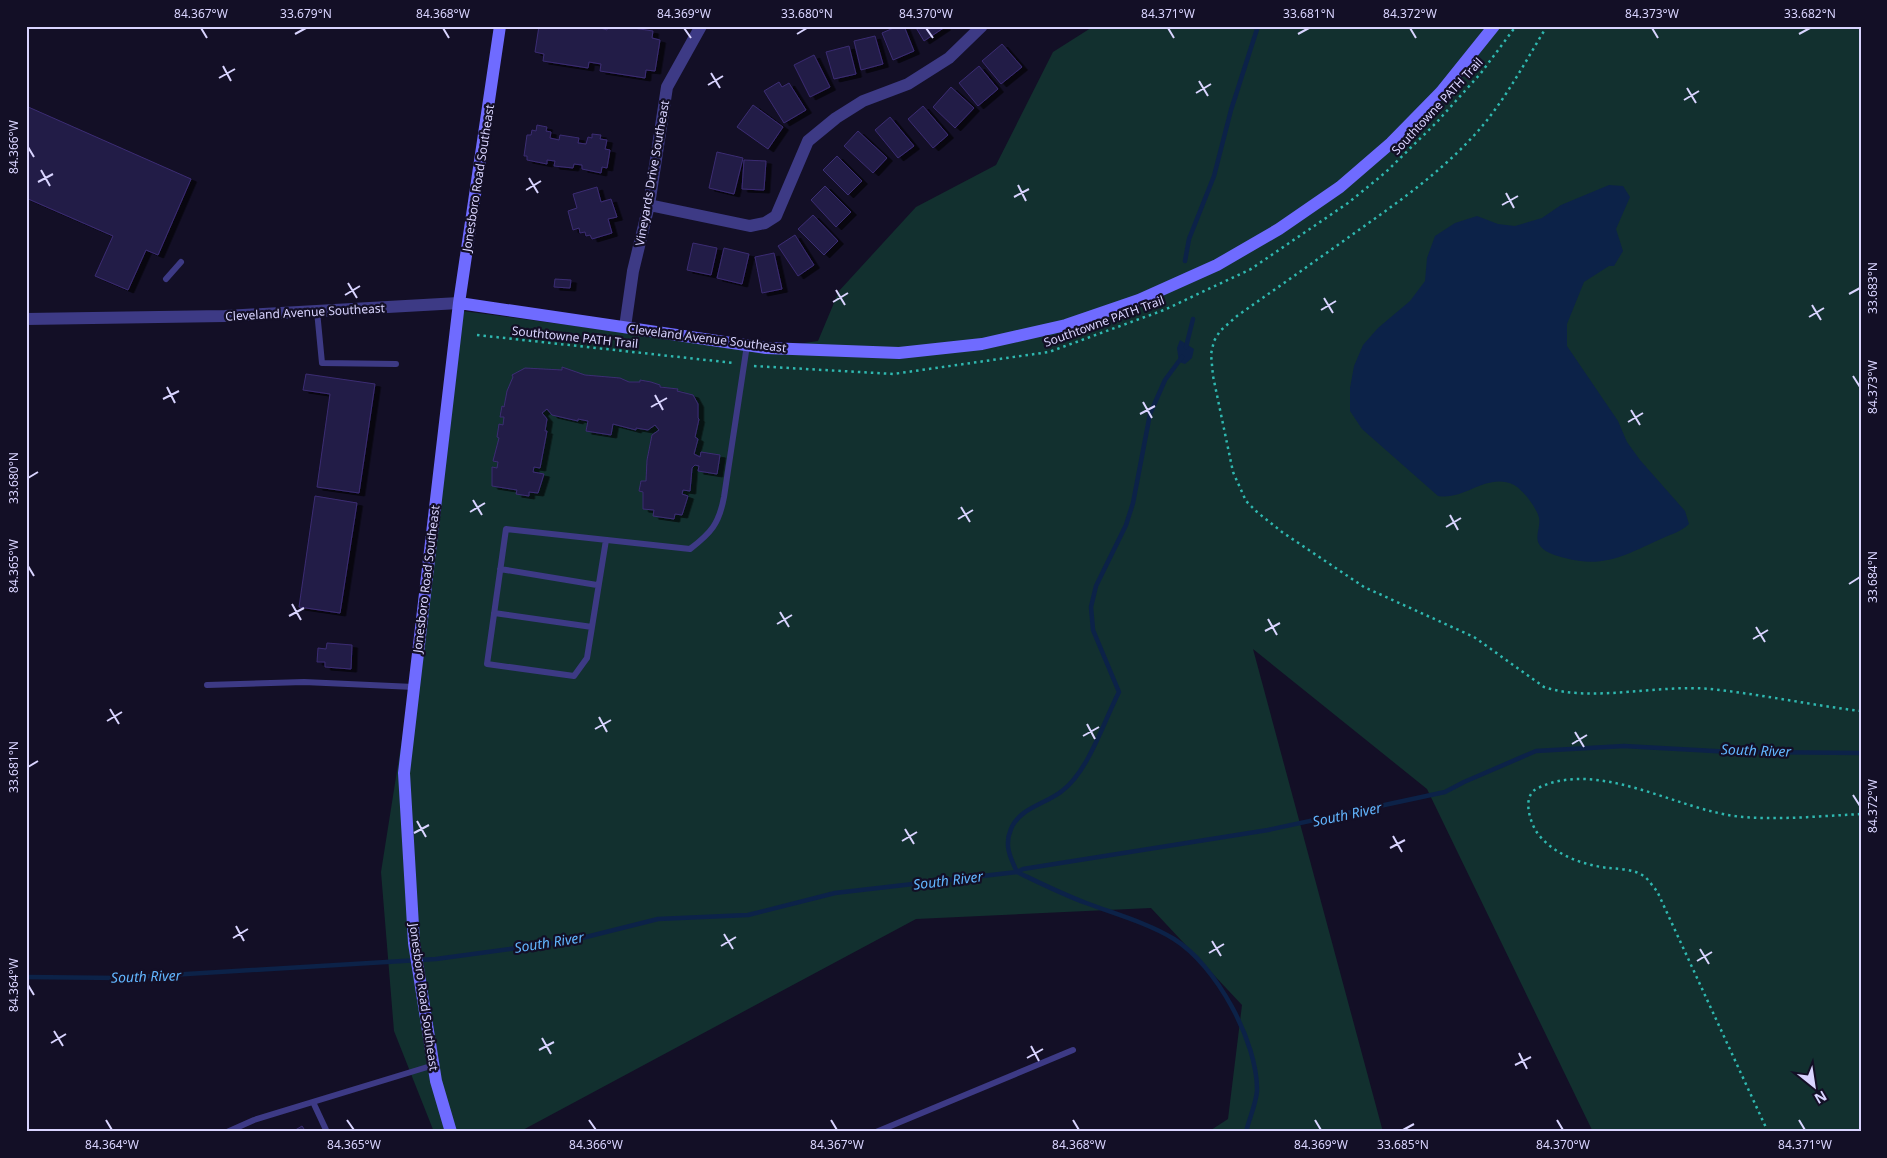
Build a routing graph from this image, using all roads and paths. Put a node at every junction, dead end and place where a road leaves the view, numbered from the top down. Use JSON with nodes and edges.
{"nodes":[{"id":1,"x":500,"y":26,"type":"edge"},
{"id":2,"x":701,"y":26,"type":"edge"},
{"id":3,"x":982,"y":26,"type":"edge"},
{"id":4,"x":1494,"y":26,"type":"edge"},
{"id":5,"x":1516,"y":26,"type":"edge"},
{"id":6,"x":1547,"y":26,"type":"edge"},
{"id":7,"x":649,"y":205,"type":"junction"},
{"id":8,"x":181,"y":262,"type":"dead end"},
{"id":9,"x":166,"y":279,"type":"dead end"},
{"id":10,"x":459,"y":303,"type":"junction"},
{"id":11,"x":317,"y":311,"type":"junction"},
{"id":12,"x":26,"y":319,"type":"edge"},
{"id":13,"x":625,"y":327,"type":"junction"},
{"id":14,"x":477,"y":335,"type":"dead end"},
{"id":15,"x":747,"y":345,"type":"junction"},
{"id":16,"x":396,"y":364,"type":"dead end"},
{"id":17,"x":744,"y":365,"type":"junction"},
{"id":18,"x":606,"y":540,"type":"junction"},
{"id":19,"x":500,"y":569,"type":"junction"},
{"id":20,"x":597,"y":585,"type":"junction"},
{"id":21,"x":494,"y":613,"type":"junction"},
{"id":22,"x":592,"y":627,"type":"junction"},
{"id":23,"x":207,"y":685,"type":"dead end"},
{"id":24,"x":414,"y":687,"type":"junction"},
{"id":25,"x":1861,"y":711,"type":"edge"},
{"id":26,"x":1861,"y":814,"type":"edge"},
{"id":27,"x":1073,"y":1050,"type":"dead end"},
{"id":28,"x":434,"y":1065,"type":"junction"},
{"id":29,"x":313,"y":1102,"type":"junction"},
{"id":30,"x":227,"y":1132,"type":"edge"},
{"id":31,"x":327,"y":1132,"type":"edge"},
{"id":32,"x":451,"y":1132,"type":"edge"},
{"id":33,"x":876,"y":1132,"type":"edge"},
{"id":34,"x":1768,"y":1132,"type":"edge"}],
"edges":[{"from":1,"to":10,"type":"main road","name":"Jonesboro Road Southeast"},
{"from":2,"to":7,"type":"street","name":"Vineyards Drive Southeast"},
{"from":3,"to":7,"type":"street"},
{"from":4,"to":15,"type":"main road","name":"Cleveland Avenue Southeast"},
{"from":5,"to":17,"type":"path","name":"Southtowne PATH Trail"},
{"from":6,"to":25,"type":"path"},
{"from":7,"to":13,"type":"street","name":"Vineyards Drive Southeast"},
{"from":8,"to":9,"type":"lane"},
{"from":10,"to":11,"type":"street","name":"Cleveland Avenue Southeast"},
{"from":10,"to":13,"type":"main road","name":"Cleveland Avenue Southeast"},
{"from":10,"to":24,"type":"main road","name":"Jonesboro Road Southeast"},
{"from":11,"to":12,"type":"street","name":"Cleveland Avenue Southeast"},
{"from":11,"to":16,"type":"lane"},
{"from":13,"to":15,"type":"main road","name":"Cleveland Avenue Southeast"},
{"from":14,"to":17,"type":"path","name":"Southtowne PATH Trail"},
{"from":15,"to":17,"type":"lane"},
{"from":17,"to":18,"type":"lane"},
{"from":18,"to":19,"type":"lane"},
{"from":18,"to":20,"type":"lane"},
{"from":19,"to":20,"type":"lane"},
{"from":19,"to":21,"type":"lane"},
{"from":20,"to":22,"type":"lane"},
{"from":21,"to":22,"type":"lane"},
{"from":21,"to":22,"type":"lane"},
{"from":23,"to":24,"type":"lane"},
{"from":24,"to":28,"type":"main road","name":"Jonesboro Road Southeast"},
{"from":26,"to":34,"type":"path"},
{"from":27,"to":33,"type":"lane"},
{"from":28,"to":29,"type":"lane"},
{"from":28,"to":32,"type":"main road","name":"Jonesboro Road Southeast"},
{"from":29,"to":30,"type":"lane"},
{"from":29,"to":31,"type":"lane"}]}
